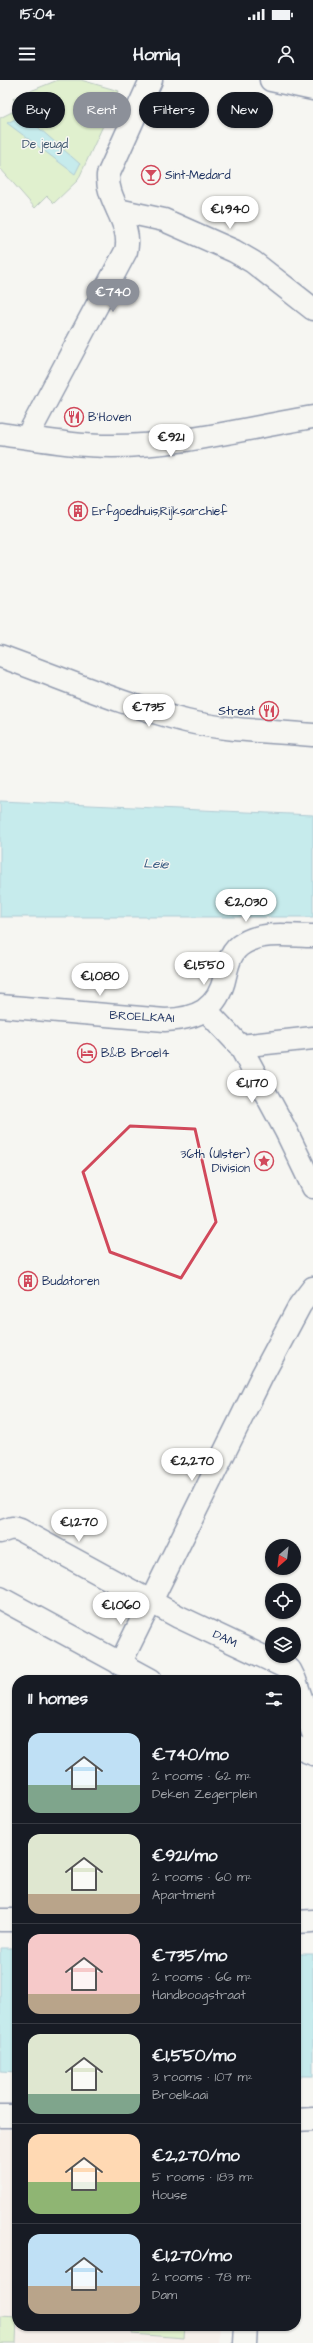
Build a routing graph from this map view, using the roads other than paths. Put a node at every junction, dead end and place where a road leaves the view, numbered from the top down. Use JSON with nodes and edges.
{"nodes":[{"id":1,"x":151,"y":80,"type":"edge"},
{"id":2,"x":271,"y":80,"type":"edge"},
{"id":3,"x":313,"y":89,"type":"edge"},
{"id":4,"x":118,"y":210,"type":"junction"},
{"id":5,"x":313,"y":309,"type":"edge"},
{"id":6,"x":313,"y":417,"type":"edge"},
{"id":7,"x":0,"y":434,"type":"edge"},
{"id":8,"x":27,"y":437,"type":"junction"},
{"id":9,"x":0,"y":656,"type":"edge"},
{"id":10,"x":313,"y":735,"type":"edge"},
{"id":11,"x":313,"y":936,"type":"edge"},
{"id":12,"x":0,"y":1006,"type":"edge"},
{"id":13,"x":206,"y":1010,"type":"junction"},
{"id":14,"x":313,"y":1038,"type":"edge"},
{"id":15,"x":240,"y":1046,"type":"junction"},
{"id":16,"x":313,"y":1187,"type":"edge"},
{"id":17,"x":313,"y":1288,"type":"edge"},
{"id":18,"x":0,"y":1532,"type":"edge"},
{"id":19,"x":0,"y":1598,"type":"edge"},
{"id":20,"x":151,"y":1602,"type":"junction"},
{"id":21,"x":120,"y":1664,"type":"junction"},
{"id":22,"x":141,"y":1675,"type":"edge"},
{"id":23,"x":292,"y":1675,"type":"edge"},
{"id":24,"x":301,"y":1698,"type":"edge"},
{"id":25,"x":313,"y":1733,"type":"edge"},
{"id":26,"x":301,"y":1749,"type":"edge"},
{"id":27,"x":313,"y":1754,"type":"edge"},
{"id":28,"x":0,"y":1920,"type":"edge"},
{"id":29,"x":12,"y":1920,"type":"edge"},
{"id":30,"x":301,"y":1922,"type":"edge"},
{"id":31,"x":313,"y":1922,"type":"edge"},
{"id":32,"x":0,"y":2116,"type":"edge"},
{"id":33,"x":12,"y":2116,"type":"edge"},
{"id":34,"x":301,"y":2120,"type":"edge"},
{"id":35,"x":313,"y":2120,"type":"edge"},
{"id":36,"x":246,"y":2331,"type":"edge"},
{"id":37,"x":245,"y":2343,"type":"edge"}],
"edges":[{"from":1,"to":4,"type":"street"},
{"from":2,"to":3,"type":"street"},
{"from":4,"to":5,"type":"street"},
{"from":4,"to":8,"type":"street"},
{"from":6,"to":8,"type":"street"},
{"from":7,"to":8,"type":"street"},
{"from":9,"to":10,"type":"street"},
{"from":11,"to":13,"type":"street","name":"BROELKAAI"},
{"from":12,"to":13,"type":"street","name":"BROELKAAI"},
{"from":13,"to":15,"type":"street"},
{"from":14,"to":15,"type":"street"},
{"from":15,"to":16,"type":"street"},
{"from":17,"to":20,"type":"street"},
{"from":18,"to":20,"type":"street","name":"DAM"},
{"from":19,"to":21,"type":"street"},
{"from":20,"to":21,"type":"street"},
{"from":20,"to":23,"type":"street","name":"DAM"},
{"from":21,"to":22,"type":"street"},
{"from":24,"to":25,"type":"street"},
{"from":26,"to":27,"type":"street"},
{"from":28,"to":29,"type":"street"},
{"from":30,"to":31,"type":"street"},
{"from":32,"to":33,"type":"street"},
{"from":34,"to":35,"type":"street"},
{"from":36,"to":37,"type":"street"}]}
